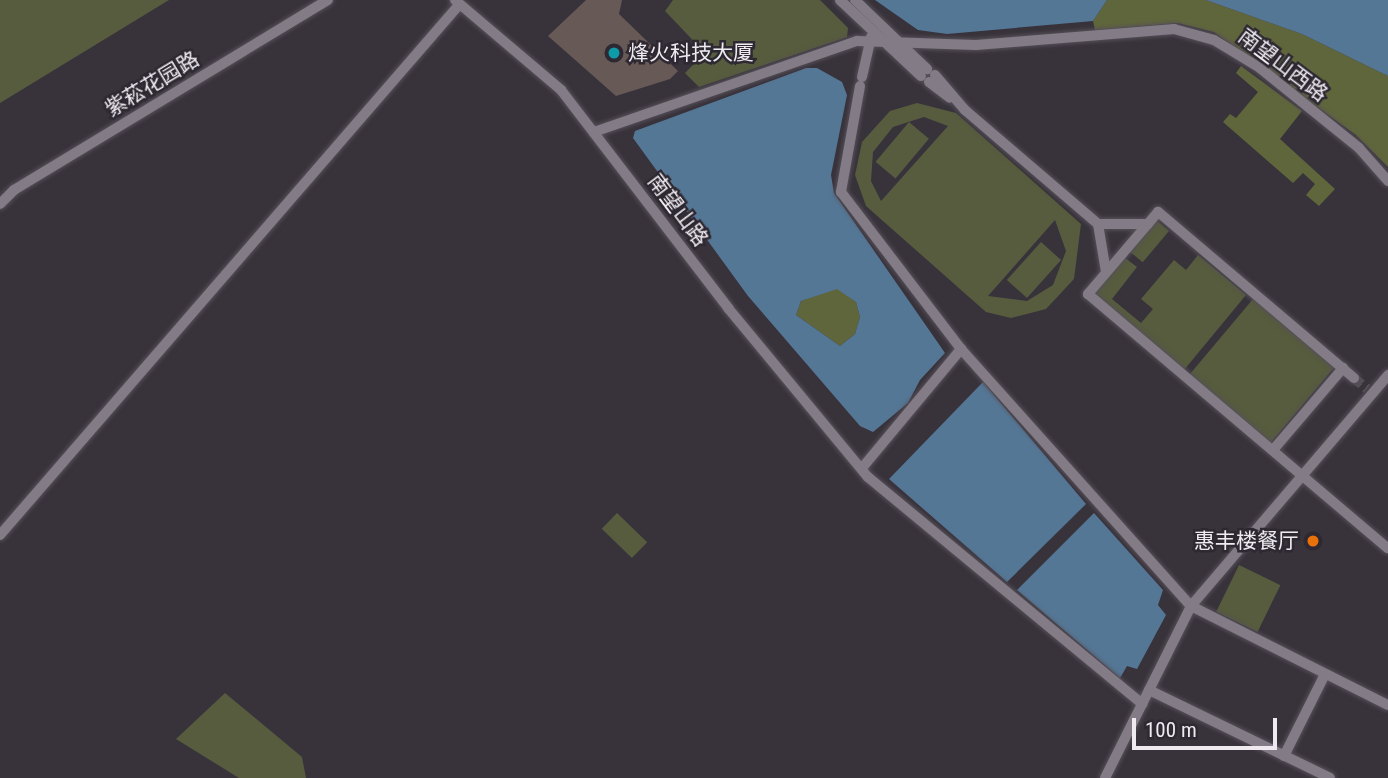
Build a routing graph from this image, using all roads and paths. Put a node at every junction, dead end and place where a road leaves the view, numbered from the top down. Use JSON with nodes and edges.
{"nodes":[{"id":1,"x":328,"y":0,"type":"edge"},
{"id":2,"x":840,"y":0,"type":"edge"},
{"id":3,"x":855,"y":0,"type":"edge"},
{"id":4,"x":457,"y":3,"type":"edge"},
{"id":5,"x":876,"y":34,"type":"junction"},
{"id":6,"x":897,"y":41,"type":"junction"},
{"id":7,"x":928,"y":76,"type":"junction"},
{"id":8,"x":594,"y":132,"type":"junction"},
{"id":9,"x":1388,"y":181,"type":"edge"},
{"id":10,"x":0,"y":204,"type":"edge"},
{"id":11,"x":1098,"y":224,"type":"junction"},
{"id":12,"x":1148,"y":224,"type":"junction"},
{"id":13,"x":1106,"y":272,"type":"junction"},
{"id":14,"x":961,"y":349,"type":"junction"},
{"id":15,"x":1343,"y":369,"type":"junction"},
{"id":16,"x":1388,"y":375,"type":"edge"},
{"id":17,"x":1353,"y":378,"type":"tunnel mouth"},
{"id":18,"x":1273,"y":450,"type":"junction"},
{"id":19,"x":858,"y":463,"type":"junction"},
{"id":20,"x":1303,"y":475,"type":"junction"},
{"id":21,"x":0,"y":535,"type":"edge"},
{"id":22,"x":1388,"y":548,"type":"edge"},
{"id":23,"x":1191,"y":606,"type":"junction"},
{"id":24,"x":1324,"y":676,"type":"junction"},
{"id":25,"x":1149,"y":690,"type":"junction"},
{"id":26,"x":1142,"y":704,"type":"junction"},
{"id":27,"x":1388,"y":705,"type":"edge"},
{"id":28,"x":1284,"y":756,"type":"junction"},
{"id":29,"x":1105,"y":778,"type":"edge"},
{"id":30,"x":1330,"y":778,"type":"edge"}],
"edges":[{"from":1,"to":10,"type":"street","name":"紫菘花园路"},
{"from":2,"to":5,"type":"street"},
{"from":3,"to":5,"type":"street"},
{"from":4,"to":8,"type":"street","name":"南望山路"},
{"from":4,"to":21,"type":"street"},
{"from":5,"to":6,"type":"street","name":"南望山西路"},
{"from":5,"to":6,"type":"street"},
{"from":5,"to":7,"type":"street"},
{"from":5,"to":8,"type":"street","name":"南望山西路"},
{"from":5,"to":14,"type":"street"},
{"from":6,"to":7,"type":"street"},
{"from":6,"to":9,"type":"street","name":"南望山西路"},
{"from":7,"to":11,"type":"street"},
{"from":8,"to":19,"type":"street","name":"南望山路"},
{"from":11,"to":12,"type":"street"},
{"from":11,"to":13,"type":"street"},
{"from":12,"to":13,"type":"street"},
{"from":12,"to":15,"type":"street"},
{"from":13,"to":18,"type":"street"},
{"from":14,"to":19,"type":"street"},
{"from":14,"to":23,"type":"street"},
{"from":15,"to":17,"type":"street"},
{"from":15,"to":18,"type":"street"},
{"from":16,"to":20,"type":"street"},
{"from":18,"to":20,"type":"street"},
{"from":19,"to":26,"type":"street","name":"南望山路"},
{"from":20,"to":22,"type":"street"},
{"from":20,"to":23,"type":"street"},
{"from":23,"to":24,"type":"street"},
{"from":23,"to":25,"type":"street"},
{"from":24,"to":27,"type":"street"},
{"from":24,"to":28,"type":"street"},
{"from":25,"to":26,"type":"street"},
{"from":25,"to":28,"type":"street"},
{"from":26,"to":29,"type":"street"},
{"from":28,"to":30,"type":"street"}]}
